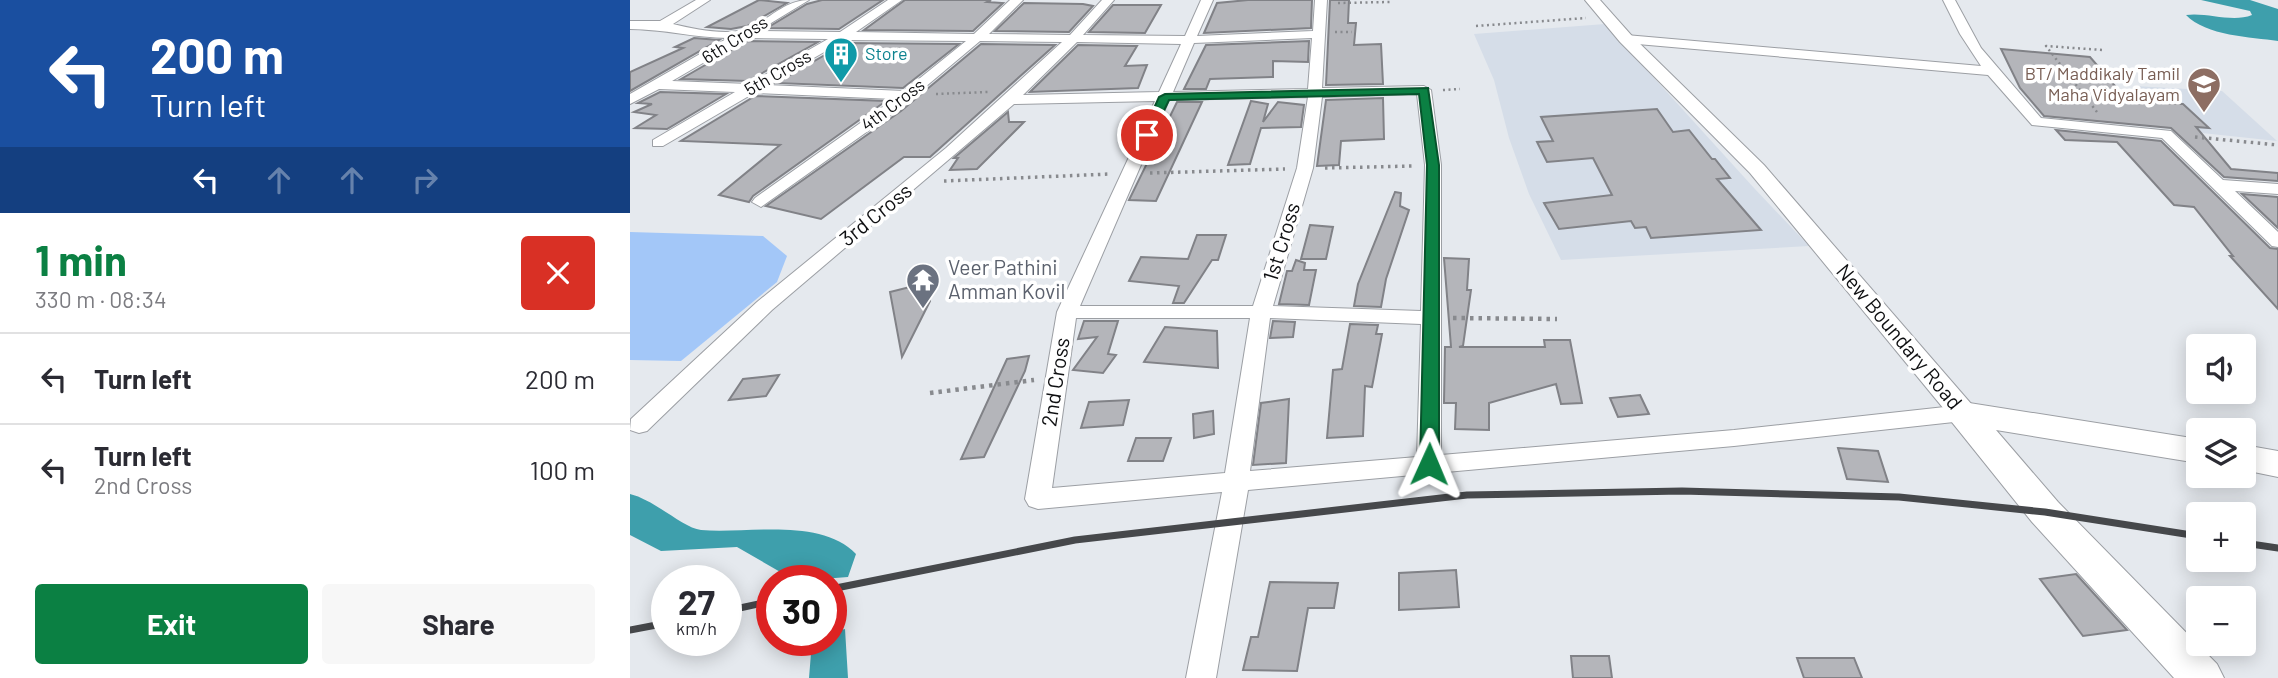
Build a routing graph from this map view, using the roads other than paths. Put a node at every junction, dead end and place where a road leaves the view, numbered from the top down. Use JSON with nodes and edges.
{"nodes":[{"id":1,"x":704,"y":0,"type":"edge"},
{"id":2,"x":803,"y":0,"type":"edge"},
{"id":3,"x":896,"y":0,"type":"edge"},
{"id":4,"x":1017,"y":0,"type":"edge"},
{"id":5,"x":1108,"y":0,"type":"edge"},
{"id":6,"x":1207,"y":0,"type":"edge"},
{"id":7,"x":1950,"y":0,"type":"edge"},
{"id":8,"x":1321,"y":1,"type":"edge"},
{"id":9,"x":1599,"y":8,"type":"edge"},
{"id":10,"x":630,"y":25,"type":"edge"},
{"id":11,"x":663,"y":25,"type":"junction"},
{"id":12,"x":751,"y":33,"type":"junction"},
{"id":13,"x":1319,"y":34,"type":"junction"},
{"id":14,"x":844,"y":35,"type":"junction"},
{"id":15,"x":1626,"y":38,"type":"junction"},
{"id":16,"x":978,"y":39,"type":"junction"},
{"id":17,"x":1074,"y":40,"type":"junction"},
{"id":18,"x":1187,"y":40,"type":"junction"},
{"id":19,"x":1991,"y":71,"type":"junction"},
{"id":20,"x":657,"y":85,"type":"junction"},
{"id":21,"x":749,"y":90,"type":"junction"},
{"id":22,"x":908,"y":95,"type":"junction"},
{"id":23,"x":1315,"y":95,"type":"junction"},
{"id":24,"x":1165,"y":97,"type":"junction"},
{"id":25,"x":630,"y":100,"type":"edge"},
{"id":26,"x":1011,"y":100,"type":"junction"},
{"id":27,"x":658,"y":143,"type":"dead end"},
{"id":28,"x":2221,"y":185,"type":"junction"},
{"id":29,"x":2278,"y":189,"type":"edge"},
{"id":30,"x":761,"y":202,"type":"dead end"},
{"id":31,"x":2278,"y":242,"type":"edge"},
{"id":32,"x":1067,"y":312,"type":"junction"},
{"id":33,"x":1261,"y":312,"type":"junction"},
{"id":34,"x":1432,"y":318,"type":"junction"},
{"id":35,"x":1963,"y":413,"type":"junction"},
{"id":36,"x":639,"y":425,"type":"dead end"},
{"id":37,"x":2186,"y":449,"type":"edge"},
{"id":38,"x":2256,"y":460,"type":"edge"},
{"id":39,"x":1429,"y":464,"type":"junction"},
{"id":40,"x":2278,"y":464,"type":"edge"},
{"id":41,"x":1236,"y":484,"type":"junction"},
{"id":42,"x":1201,"y":678,"type":"edge"},
{"id":43,"x":2202,"y":678,"type":"edge"}],
"edges":[{"from":1,"to":11,"type":"street"},
{"from":2,"to":12,"type":"street","name":"6th Cross"},
{"from":3,"to":14,"type":"street","name":"5th Cross"},
{"from":4,"to":16,"type":"street","name":"4th Cross"},
{"from":5,"to":17,"type":"street","name":"3rd Cross"},
{"from":6,"to":18,"type":"street","name":"2nd Cross"},
{"from":7,"to":19,"type":"street"},
{"from":8,"to":13,"type":"street","name":"1st Cross"},
{"from":9,"to":15,"type":"street","name":"New Boundary Road"},
{"from":10,"to":11,"type":"street"},
{"from":11,"to":12,"type":"street"},
{"from":12,"to":14,"type":"street"},
{"from":12,"to":20,"type":"street","name":"6th Cross"},
{"from":13,"to":18,"type":"street"},
{"from":13,"to":23,"type":"street","name":"1st Cross"},
{"from":14,"to":16,"type":"street"},
{"from":14,"to":21,"type":"street","name":"5th Cross"},
{"from":15,"to":19,"type":"street"},
{"from":15,"to":35,"type":"street","name":"New Boundary Road"},
{"from":16,"to":17,"type":"street"},
{"from":16,"to":22,"type":"street","name":"4th Cross"},
{"from":17,"to":18,"type":"street"},
{"from":17,"to":26,"type":"street","name":"3rd Cross"},
{"from":18,"to":24,"type":"street","name":"2nd Cross"},
{"from":19,"to":28,"type":"street"},
{"from":20,"to":21,"type":"street"},
{"from":20,"to":25,"type":"street","name":"6th Cross"},
{"from":21,"to":22,"type":"street"},
{"from":21,"to":27,"type":"street","name":"5th Cross"},
{"from":22,"to":30,"type":"street","name":"4th Cross"},
{"from":23,"to":24,"type":"street"},
{"from":23,"to":33,"type":"street","name":"1st Cross"},
{"from":23,"to":34,"type":"street"},
{"from":24,"to":26,"type":"street"},
{"from":24,"to":32,"type":"street","name":"2nd Cross"},
{"from":26,"to":36,"type":"street","name":"3rd Cross"},
{"from":28,"to":29,"type":"street"},
{"from":28,"to":31,"type":"street"},
{"from":32,"to":33,"type":"street"},
{"from":32,"to":41,"type":"street","name":"2nd Cross"},
{"from":33,"to":34,"type":"street"},
{"from":33,"to":41,"type":"street","name":"1st Cross"},
{"from":34,"to":39,"type":"street"},
{"from":35,"to":37,"type":"main road"},
{"from":35,"to":39,"type":"street"},
{"from":35,"to":43,"type":"main road","name":"New Boundary Road"},
{"from":38,"to":40,"type":"main road"},
{"from":39,"to":41,"type":"street"},
{"from":41,"to":42,"type":"street","name":"1st Cross"}]}
